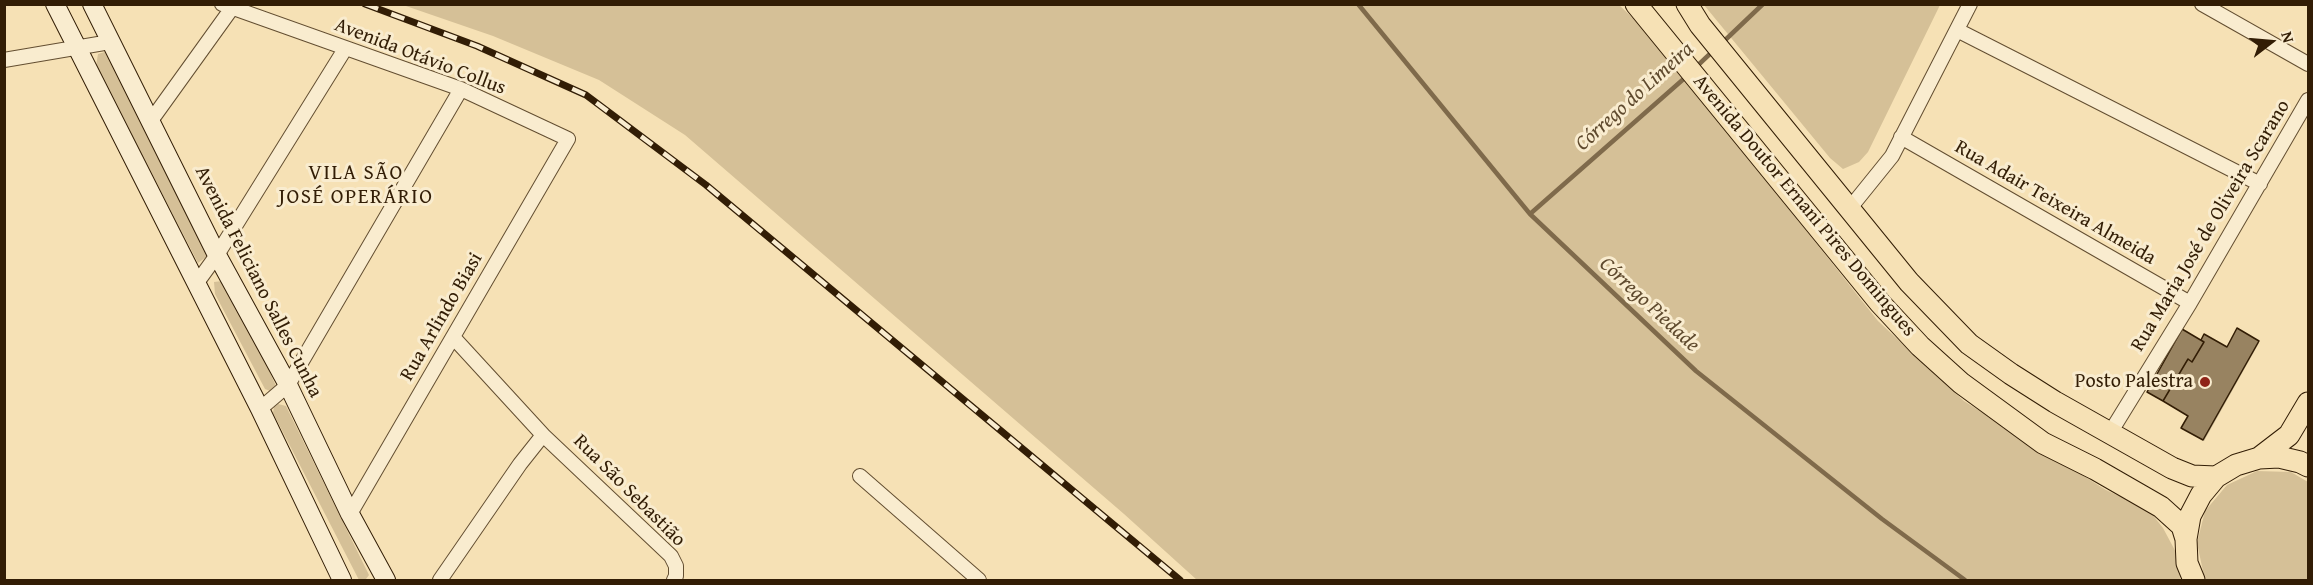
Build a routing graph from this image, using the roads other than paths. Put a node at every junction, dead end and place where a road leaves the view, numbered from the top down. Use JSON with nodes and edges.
{"nodes":[{"id":1,"x":55,"y":4,"type":"edge"},
{"id":2,"x":92,"y":4,"type":"edge"},
{"id":3,"x":1636,"y":4,"type":"edge"},
{"id":4,"x":1687,"y":4,"type":"edge"},
{"id":5,"x":1970,"y":4,"type":"edge"},
{"id":6,"x":2202,"y":4,"type":"edge"},
{"id":7,"x":227,"y":6,"type":"edge"},
{"id":8,"x":1957,"y":30,"type":"junction"},
{"id":9,"x":110,"y":42,"type":"junction"},
{"id":10,"x":78,"y":47,"type":"junction"},
{"id":11,"x":345,"y":49,"type":"junction"},
{"id":12,"x":4,"y":60,"type":"edge"},
{"id":13,"x":2308,"y":64,"type":"edge"},
{"id":14,"x":461,"y":88,"type":"junction"},
{"id":15,"x":2308,"y":100,"type":"edge"},
{"id":16,"x":150,"y":122,"type":"junction"},
{"id":17,"x":1901,"y":137,"type":"junction"},
{"id":18,"x":568,"y":139,"type":"joint"},
{"id":19,"x":2260,"y":184,"type":"junction"},
{"id":20,"x":1850,"y":208,"type":"junction"},
{"id":21,"x":217,"y":255,"type":"junction"},
{"id":22,"x":196,"y":284,"type":"junction"},
{"id":23,"x":2190,"y":303,"type":"junction"},
{"id":24,"x":453,"y":337,"type":"junction"},
{"id":25,"x":288,"y":385,"type":"junction"},
{"id":26,"x":2308,"y":403,"type":"edge"},
{"id":27,"x":260,"y":409,"type":"junction"},
{"id":28,"x":2110,"y":433,"type":"junction"},
{"id":29,"x":543,"y":435,"type":"junction"},
{"id":30,"x":2259,"y":458,"type":"junction"},
{"id":31,"x":2308,"y":466,"type":"edge"},
{"id":32,"x":860,"y":476,"type":"dead end"},
{"id":33,"x":2216,"y":477,"type":"junction"},
{"id":34,"x":350,"y":514,"type":"junction"},
{"id":35,"x":2186,"y":539,"type":"junction"},
{"id":36,"x":969,"y":578,"type":"edge"},
{"id":37,"x":342,"y":580,"type":"edge"},
{"id":38,"x":385,"y":580,"type":"edge"},
{"id":39,"x":440,"y":580,"type":"edge"},
{"id":40,"x":674,"y":580,"type":"edge"},
{"id":41,"x":2194,"y":580,"type":"edge"}],
"edges":[{"from":1,"to":10,"type":"main road"},
{"from":2,"to":9,"type":"main road","name":"Avenida Feliciano Salles Cunha"},
{"from":3,"to":35,"type":"main road","name":"Avenida Doutor Ernani Pires Domingues"},
{"from":4,"to":20,"type":"main road","name":"Avenida Doutor Ernani Pires Domingues"},
{"from":5,"to":8,"type":"street"},
{"from":6,"to":13,"type":"street"},
{"from":7,"to":11,"type":"street","name":"Avenida Otávio Collus"},
{"from":7,"to":16,"type":"street"},
{"from":8,"to":17,"type":"street"},
{"from":8,"to":19,"type":"street"},
{"from":9,"to":10,"type":"street"},
{"from":9,"to":16,"type":"main road","name":"Avenida Feliciano Salles Cunha"},
{"from":10,"to":12,"type":"street"},
{"from":10,"to":22,"type":"main road"},
{"from":11,"to":14,"type":"street","name":"Avenida Otávio Collus"},
{"from":11,"to":21,"type":"street"},
{"from":14,"to":18,"type":"street","name":"Avenida Otávio Collus"},
{"from":14,"to":25,"type":"street"},
{"from":15,"to":19,"type":"street","name":"Rua Maria José de Oliveira Scarano"},
{"from":16,"to":21,"type":"main road","name":"Avenida Feliciano Salles Cunha"},
{"from":17,"to":20,"type":"street"},
{"from":17,"to":23,"type":"street","name":"Rua Adair Teixeira Almeida"},
{"from":18,"to":24,"type":"street","name":"Rua Arlindo Biasi"},
{"from":19,"to":23,"type":"street","name":"Rua Maria José de Oliveira Scarano"},
{"from":20,"to":28,"type":"main road","name":"Avenida Doutor Ernani Pires Domingues"},
{"from":21,"to":22,"type":"street"},
{"from":21,"to":25,"type":"main road","name":"Avenida Feliciano Salles Cunha"},
{"from":22,"to":27,"type":"main road"},
{"from":23,"to":28,"type":"street","name":"Rua Maria José de Oliveira Scarano"},
{"from":24,"to":29,"type":"street","name":"Rua São Sebastião"},
{"from":24,"to":34,"type":"street","name":"Rua Arlindo Biasi"},
{"from":25,"to":27,"type":"street"},
{"from":25,"to":34,"type":"main road","name":"Avenida Feliciano Salles Cunha"},
{"from":26,"to":30,"type":"main road"},
{"from":27,"to":37,"type":"main road"},
{"from":28,"to":33,"type":"main road","name":"Avenida Doutor Ernani Pires Domingues"},
{"from":29,"to":39,"type":"street"},
{"from":29,"to":40,"type":"street","name":"Rua São Sebastião"},
{"from":30,"to":31,"type":"main road"},
{"from":30,"to":33,"type":"main road"},
{"from":32,"to":36,"type":"street"},
{"from":33,"to":35,"type":"main road"},
{"from":34,"to":38,"type":"main road","name":"Avenida Feliciano Salles Cunha"},
{"from":35,"to":41,"type":"main road"}]}
